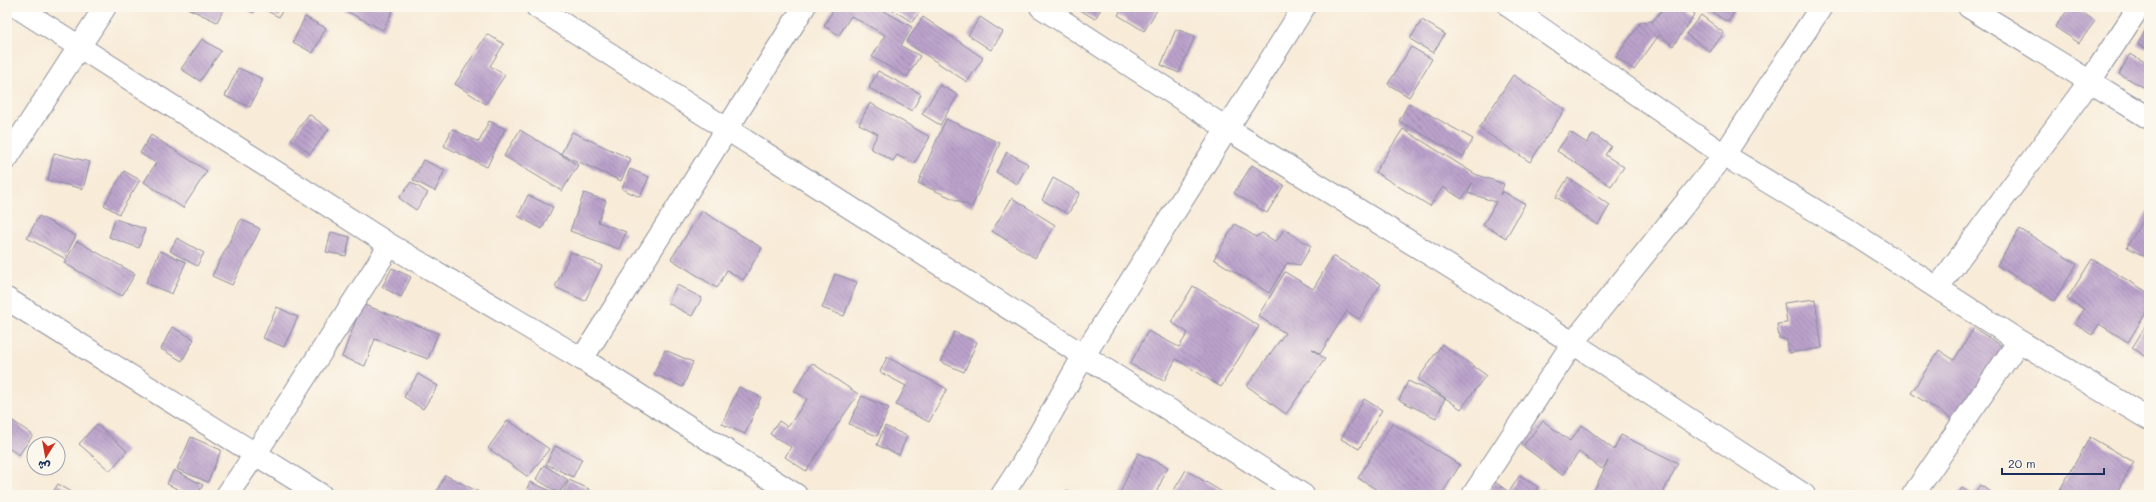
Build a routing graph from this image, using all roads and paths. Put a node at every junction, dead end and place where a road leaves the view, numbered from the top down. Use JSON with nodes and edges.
{"nodes":[{"id":1,"x":17,"y":7,"type":"edge"},
{"id":2,"x":105,"y":7,"type":"edge"},
{"id":3,"x":537,"y":7,"type":"edge"},
{"id":4,"x":804,"y":7,"type":"edge"},
{"id":5,"x":1041,"y":7,"type":"edge"},
{"id":6,"x":1304,"y":7,"type":"edge"},
{"id":7,"x":1510,"y":7,"type":"edge"},
{"id":8,"x":1821,"y":7,"type":"edge"},
{"id":9,"x":1969,"y":7,"type":"edge"},
{"id":10,"x":2140,"y":7,"type":"edge"},
{"id":11,"x":81,"y":47,"type":"junction"},
{"id":12,"x":2090,"y":81,"type":"junction"},
{"id":13,"x":2149,"y":118,"type":"edge"},
{"id":14,"x":1226,"y":128,"type":"junction"},
{"id":15,"x":726,"y":130,"type":"junction"},
{"id":16,"x":1724,"y":155,"type":"junction"},
{"id":17,"x":7,"y":158,"type":"edge"},
{"id":18,"x":390,"y":245,"type":"junction"},
{"id":19,"x":1938,"y":287,"type":"junction"},
{"id":20,"x":7,"y":298,"type":"edge"},
{"id":21,"x":2019,"y":341,"type":"junction"},
{"id":22,"x":1573,"y":343,"type":"junction"},
{"id":23,"x":1084,"y":355,"type":"junction"},
{"id":24,"x":582,"y":359,"type":"junction"},
{"id":25,"x":2149,"y":419,"type":"edge"},
{"id":26,"x":256,"y":453,"type":"junction"},
{"id":27,"x":227,"y":495,"type":"edge"},
{"id":28,"x":321,"y":495,"type":"edge"},
{"id":29,"x":796,"y":495,"type":"edge"},
{"id":30,"x":1002,"y":495,"type":"edge"},
{"id":31,"x":1303,"y":495,"type":"edge"},
{"id":32,"x":1473,"y":495,"type":"edge"},
{"id":33,"x":1804,"y":495,"type":"edge"},
{"id":34,"x":1913,"y":495,"type":"edge"}],
"edges":[{"from":1,"to":11,"type":"street"},
{"from":2,"to":11,"type":"street"},
{"from":3,"to":15,"type":"street"},
{"from":4,"to":15,"type":"street"},
{"from":5,"to":14,"type":"street"},
{"from":6,"to":14,"type":"street"},
{"from":7,"to":16,"type":"street"},
{"from":8,"to":16,"type":"street"},
{"from":9,"to":12,"type":"street"},
{"from":10,"to":12,"type":"street"},
{"from":11,"to":17,"type":"street"},
{"from":11,"to":18,"type":"street"},
{"from":12,"to":13,"type":"street"},
{"from":12,"to":19,"type":"street"},
{"from":14,"to":22,"type":"street"},
{"from":14,"to":23,"type":"street"},
{"from":15,"to":23,"type":"street"},
{"from":15,"to":24,"type":"street"},
{"from":16,"to":19,"type":"street"},
{"from":16,"to":22,"type":"street"},
{"from":18,"to":24,"type":"street"},
{"from":18,"to":26,"type":"street"},
{"from":19,"to":21,"type":"street"},
{"from":20,"to":26,"type":"street"},
{"from":21,"to":25,"type":"street"},
{"from":21,"to":34,"type":"street"},
{"from":22,"to":32,"type":"street"},
{"from":22,"to":33,"type":"street"},
{"from":23,"to":30,"type":"street"},
{"from":23,"to":31,"type":"street"},
{"from":24,"to":29,"type":"street"},
{"from":26,"to":27,"type":"street"},
{"from":26,"to":28,"type":"street"}]}
